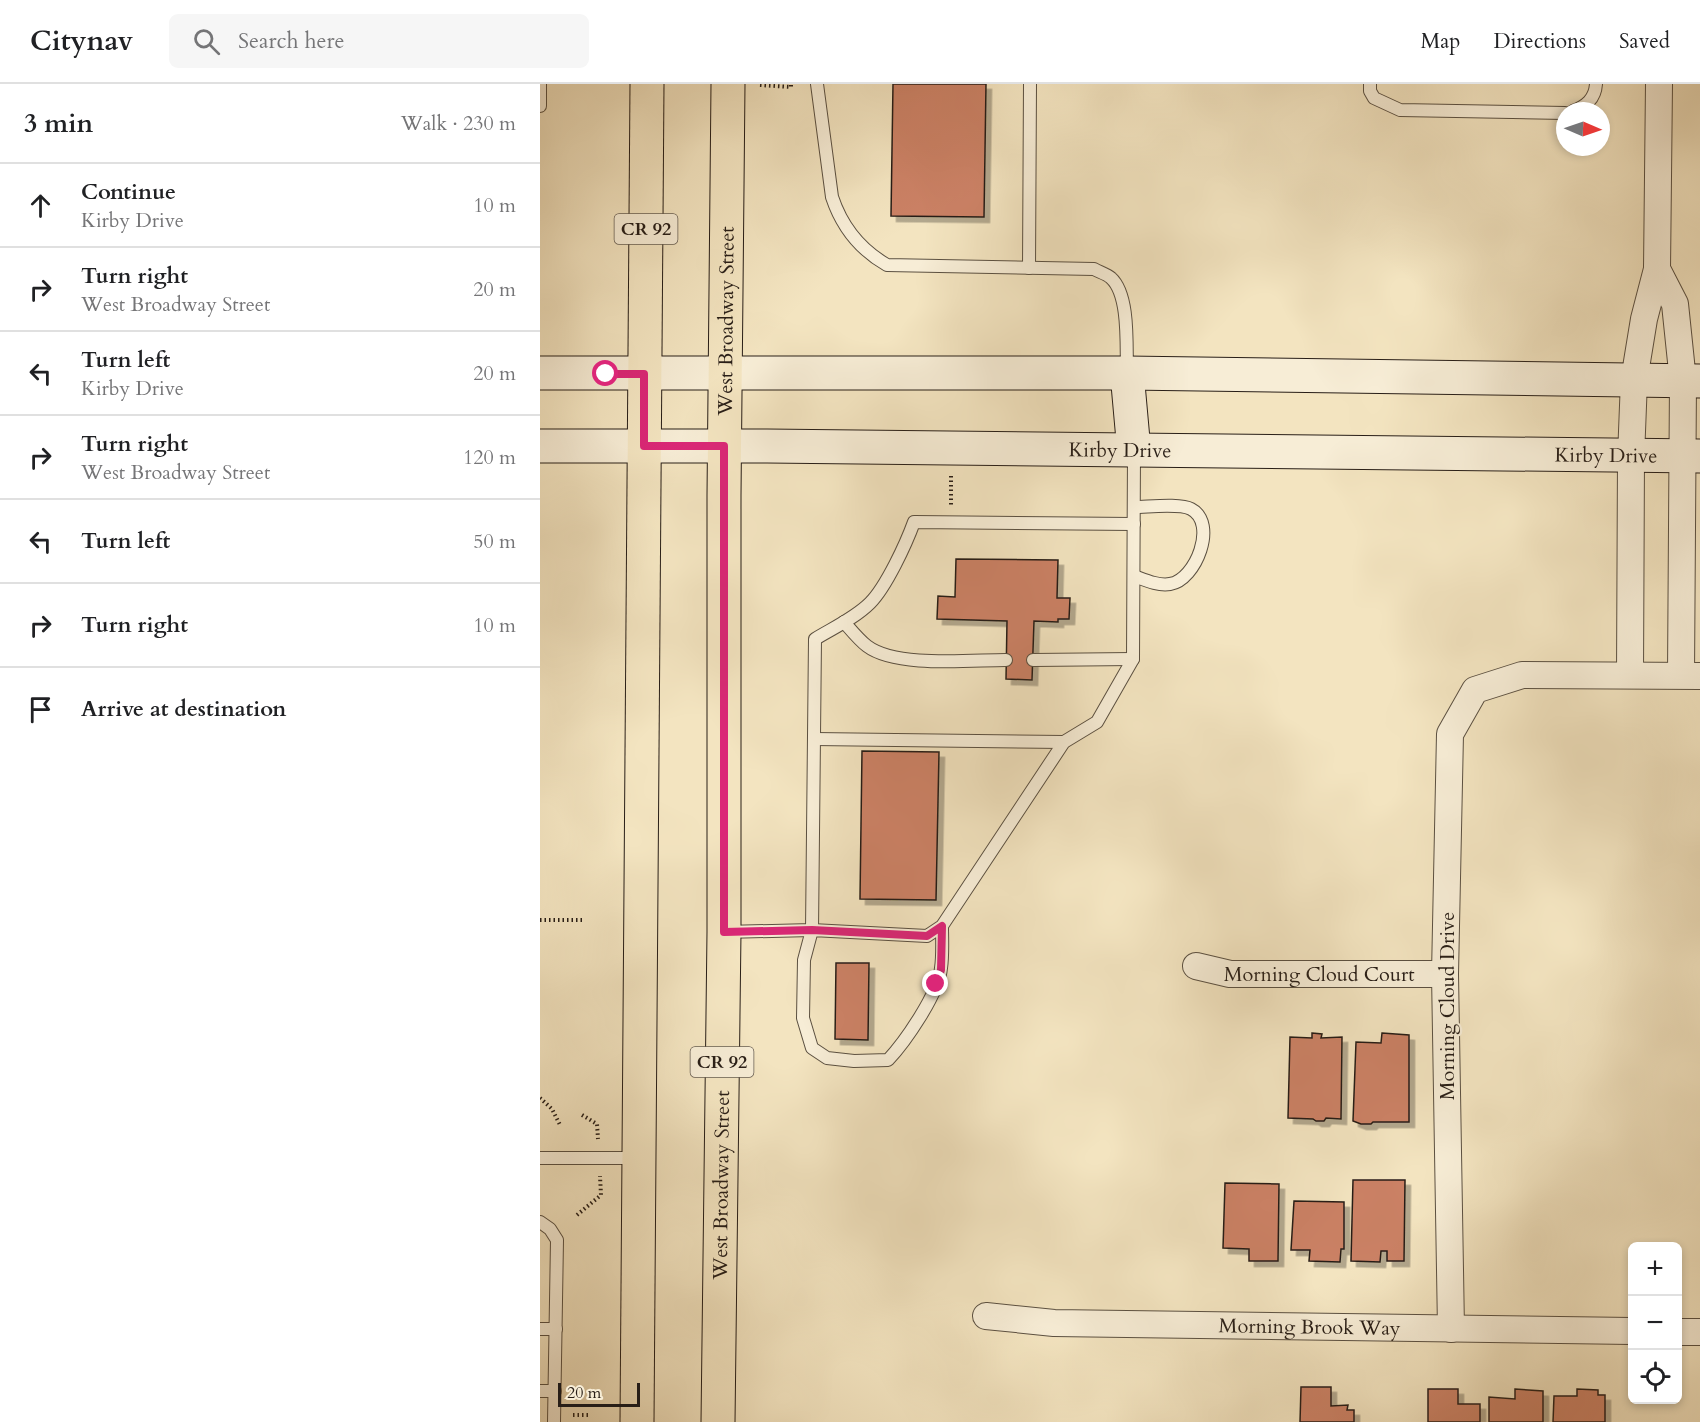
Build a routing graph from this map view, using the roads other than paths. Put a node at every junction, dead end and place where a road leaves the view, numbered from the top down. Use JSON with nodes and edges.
{"nodes":[{"id":1,"x":540,"y":84,"type":"edge"},
{"id":2,"x":647,"y":84,"type":"edge"},
{"id":3,"x":728,"y":84,"type":"edge"},
{"id":4,"x":817,"y":84,"type":"edge"},
{"id":5,"x":1030,"y":84,"type":"edge"},
{"id":6,"x":1370,"y":84,"type":"edge"},
{"id":7,"x":1596,"y":84,"type":"edge"},
{"id":8,"x":1659,"y":84,"type":"edge"},
{"id":9,"x":1588,"y":102,"type":"edge"},
{"id":10,"x":540,"y":106,"type":"edge"},
{"id":11,"x":1556,"y":113,"type":"edge"},
{"id":12,"x":1029,"y":268,"type":"junction"},
{"id":13,"x":1657,"y":269,"type":"junction"},
{"id":14,"x":540,"y":373,"type":"edge"},
{"id":15,"x":644,"y":374,"type":"junction"},
{"id":16,"x":725,"y":374,"type":"junction"},
{"id":17,"x":1127,"y":374,"type":"junction"},
{"id":18,"x":1634,"y":380,"type":"junction"},
{"id":19,"x":1692,"y":381,"type":"edge"},
{"id":20,"x":540,"y":446,"type":"edge"},
{"id":21,"x":644,"y":446,"type":"junction"},
{"id":22,"x":724,"y":446,"type":"junction"},
{"id":23,"x":1134,"y":451,"type":"junction"},
{"id":24,"x":1692,"y":456,"type":"edge"},
{"id":25,"x":1631,"y":457,"type":"junction"},
{"id":26,"x":1134,"y":507,"type":"junction"},
{"id":27,"x":1134,"y":524,"type":"junction"},
{"id":28,"x":1134,"y":576,"type":"junction"},
{"id":29,"x":844,"y":622,"type":"junction"},
{"id":30,"x":1133,"y":659,"type":"junction"},
{"id":31,"x":1006,"y":660,"type":"dead end"},
{"id":32,"x":1033,"y":660,"type":"dead end"},
{"id":33,"x":1630,"y":675,"type":"junction"},
{"id":34,"x":1690,"y":676,"type":"edge"},
{"id":35,"x":814,"y":739,"type":"junction"},
{"id":36,"x":1064,"y":742,"type":"junction"},
{"id":37,"x":942,"y":926,"type":"junction"},
{"id":38,"x":812,"y":930,"type":"junction"},
{"id":39,"x":724,"y":932,"type":"junction"},
{"id":40,"x":1196,"y":966,"type":"dead end"},
{"id":41,"x":1445,"y":974,"type":"junction"},
{"id":42,"x":540,"y":1158,"type":"edge"},
{"id":43,"x":638,"y":1158,"type":"junction"},
{"id":44,"x":540,"y":1222,"type":"edge"},
{"id":45,"x":986,"y":1316,"type":"dead end"},
{"id":46,"x":540,"y":1329,"type":"edge"},
{"id":47,"x":556,"y":1329,"type":"junction"},
{"id":48,"x":1451,"y":1329,"type":"junction"},
{"id":49,"x":1628,"y":1331,"type":"edge"},
{"id":50,"x":1682,"y":1332,"type":"edge"},
{"id":51,"x":1700,"y":1332,"type":"edge"},
{"id":52,"x":540,"y":1391,"type":"edge"},
{"id":53,"x":555,"y":1391,"type":"junction"},
{"id":54,"x":554,"y":1422,"type":"edge"},
{"id":55,"x":637,"y":1422,"type":"edge"},
{"id":56,"x":718,"y":1422,"type":"edge"}],
"edges":[{"from":1,"to":10,"type":"lane"},
{"from":2,"to":15,"type":"main road","number":"CR 92"},
{"from":3,"to":16,"type":"main road","name":"West Broadway Street","number":"CR 92"},
{"from":4,"to":12,"type":"lane"},
{"from":5,"to":12,"type":"lane"},
{"from":6,"to":11,"type":"lane"},
{"from":7,"to":9,"type":"lane"},
{"from":8,"to":13,"type":"street"},
{"from":12,"to":17,"type":"lane"},
{"from":13,"to":18,"type":"street"},
{"from":13,"to":19,"type":"street"},
{"from":14,"to":15,"type":"main road"},
{"from":15,"to":16,"type":"main road"},
{"from":15,"to":21,"type":"main road","number":"CR 92"},
{"from":16,"to":17,"type":"main road"},
{"from":16,"to":22,"type":"main road","name":"West Broadway Street","number":"CR 92"},
{"from":17,"to":18,"type":"main road"},
{"from":17,"to":23,"type":"main road"},
{"from":18,"to":19,"type":"main road"},
{"from":18,"to":25,"type":"street"},
{"from":19,"to":24,"type":"street"},
{"from":20,"to":21,"type":"main road","name":"Kirby Drive"},
{"from":21,"to":22,"type":"main road","name":"Kirby Drive"},
{"from":21,"to":43,"type":"main road","number":"CR 92"},
{"from":22,"to":23,"type":"main road","name":"Kirby Drive"},
{"from":22,"to":39,"type":"main road","name":"West Broadway Street","number":"CR 92"},
{"from":23,"to":25,"type":"main road","name":"Kirby Drive"},
{"from":23,"to":26,"type":"lane"},
{"from":24,"to":25,"type":"main road","name":"Kirby Drive"},
{"from":24,"to":34,"type":"street"},
{"from":25,"to":33,"type":"street"},
{"from":26,"to":27,"type":"lane"},
{"from":26,"to":28,"type":"lane"},
{"from":27,"to":28,"type":"lane"},
{"from":27,"to":29,"type":"lane"},
{"from":28,"to":30,"type":"lane"},
{"from":29,"to":31,"type":"lane"},
{"from":29,"to":35,"type":"lane"},
{"from":30,"to":32,"type":"lane"},
{"from":30,"to":36,"type":"lane"},
{"from":33,"to":34,"type":"street"},
{"from":33,"to":41,"type":"street","name":"Morning Cloud Drive"},
{"from":35,"to":36,"type":"lane"},
{"from":35,"to":38,"type":"lane"},
{"from":36,"to":37,"type":"lane"},
{"from":37,"to":38,"type":"lane"},
{"from":37,"to":38,"type":"lane"},
{"from":38,"to":39,"type":"lane"},
{"from":39,"to":56,"type":"main road","name":"West Broadway Street","number":"CR 92"},
{"from":40,"to":41,"type":"street","name":"Morning Cloud Court"},
{"from":41,"to":48,"type":"street","name":"Morning Cloud Drive"},
{"from":42,"to":43,"type":"lane"},
{"from":43,"to":55,"type":"main road","number":"CR 92"},
{"from":44,"to":47,"type":"lane"},
{"from":45,"to":48,"type":"street","name":"Morning Brook Way"},
{"from":46,"to":47,"type":"lane"},
{"from":47,"to":53,"type":"lane"},
{"from":48,"to":49,"type":"street","name":"Morning Brook Way"},
{"from":50,"to":51,"type":"street"},
{"from":52,"to":53,"type":"lane"},
{"from":53,"to":54,"type":"lane"}]}
